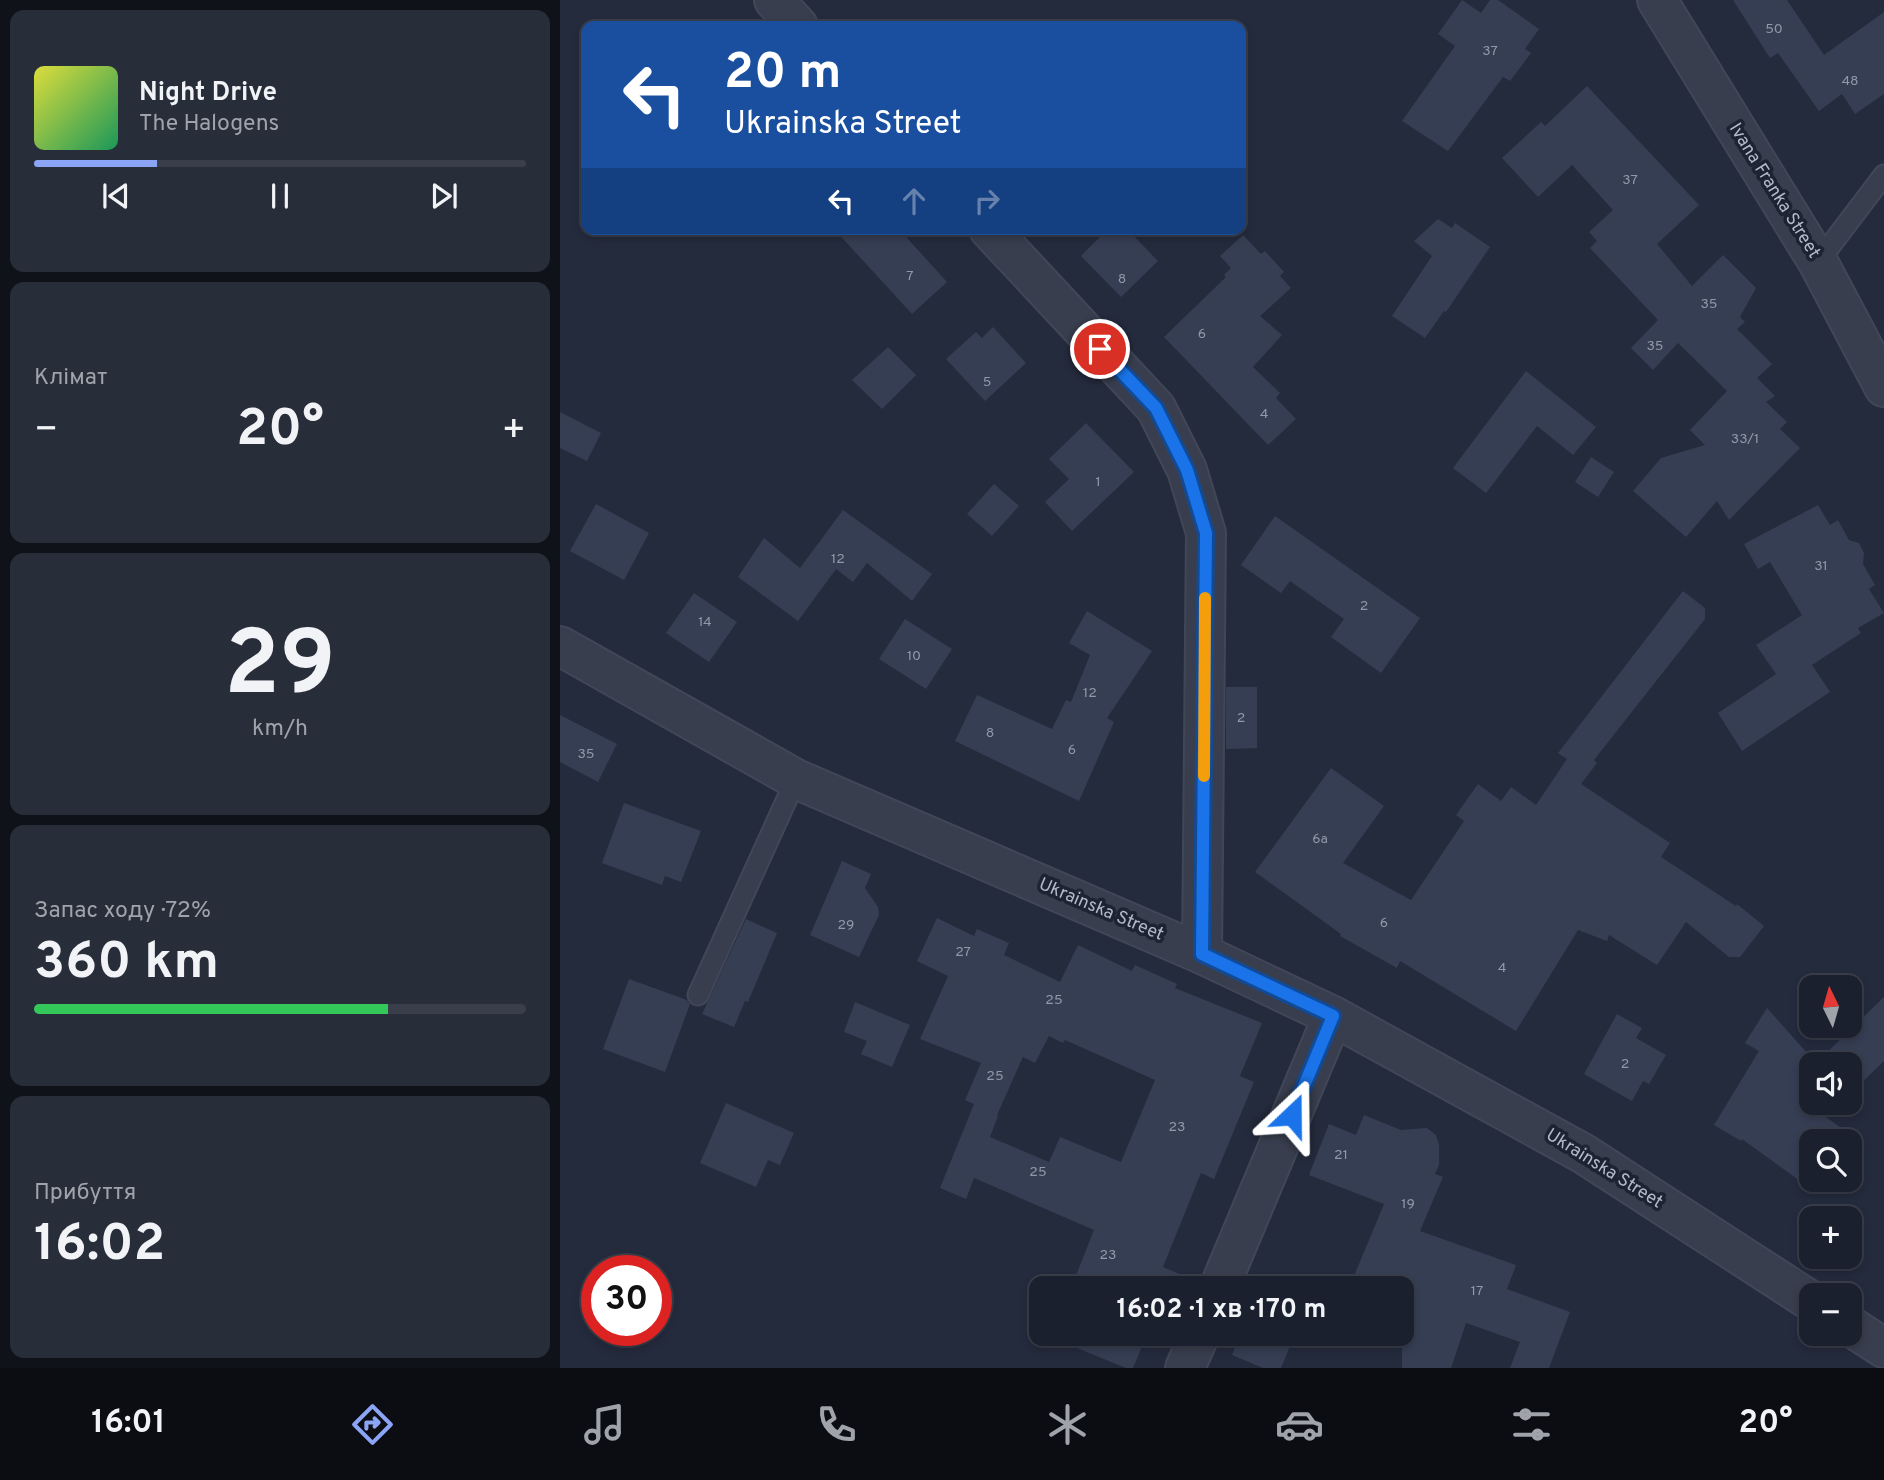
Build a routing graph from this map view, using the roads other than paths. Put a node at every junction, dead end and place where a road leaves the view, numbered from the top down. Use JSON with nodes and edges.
{"nodes":[{"id":1,"x":774,"y":0,"type":"edge"},
{"id":2,"x":1657,"y":0,"type":"edge"},
{"id":3,"x":793,"y":21,"type":"edge"},
{"id":4,"x":1884,"y":175,"type":"edge"},
{"id":5,"x":995,"y":235,"type":"edge"},
{"id":6,"x":1818,"y":262,"type":"junction"},
{"id":7,"x":1884,"y":387,"type":"edge"},
{"id":8,"x":560,"y":646,"type":"edge"},
{"id":9,"x":796,"y":779,"type":"junction"},
{"id":10,"x":1202,"y":954,"type":"junction"},
{"id":11,"x":698,"y":995,"type":"dead end"},
{"id":12,"x":1333,"y":1016,"type":"junction"},
{"id":13,"x":1224,"y":1276,"type":"edge"},
{"id":14,"x":1799,"y":1293,"type":"edge"},
{"id":15,"x":1862,"y":1334,"type":"edge"},
{"id":16,"x":1195,"y":1346,"type":"edge"},
{"id":17,"x":1884,"y":1348,"type":"edge"},
{"id":18,"x":1185,"y":1368,"type":"edge"}],
"edges":[{"from":1,"to":3,"type":"street"},
{"from":2,"to":6,"type":"street","name":"Ivana Franka Street"},
{"from":4,"to":6,"type":"lane"},
{"from":5,"to":10,"type":"street"},
{"from":6,"to":7,"type":"street","name":"Ivana Franka Street"},
{"from":8,"to":9,"type":"street","name":"Ukrainska Street"},
{"from":9,"to":10,"type":"street","name":"Ukrainska Street"},
{"from":9,"to":11,"type":"lane"},
{"from":10,"to":12,"type":"street","name":"Ukrainska Street"},
{"from":12,"to":13,"type":"street"},
{"from":12,"to":14,"type":"street","name":"Ukrainska Street"},
{"from":15,"to":17,"type":"street"},
{"from":16,"to":18,"type":"street"}]}
